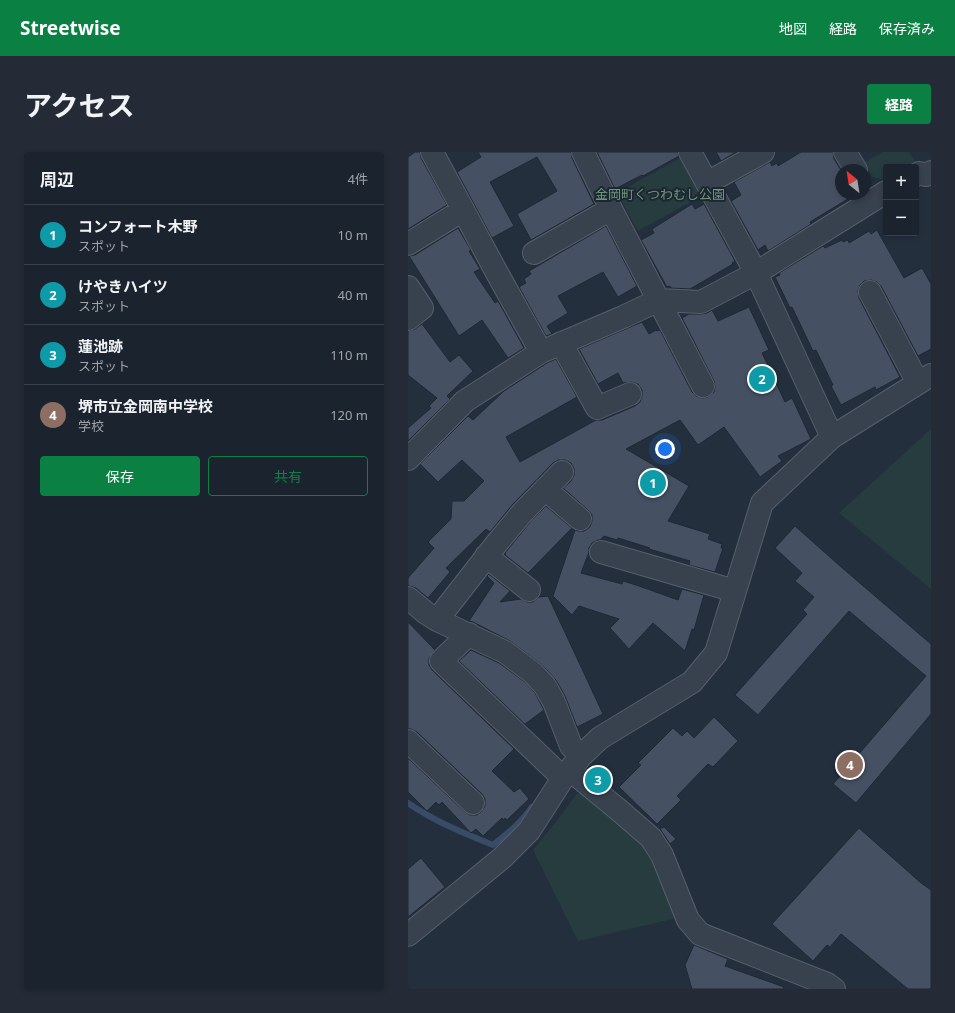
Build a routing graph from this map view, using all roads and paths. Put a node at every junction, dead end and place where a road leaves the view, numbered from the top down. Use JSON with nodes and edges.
{"nodes":[{"id":1,"x":432,"y":152,"type":"edge"},
{"id":2,"x":583,"y":152,"type":"edge"},
{"id":3,"x":690,"y":152,"type":"edge"},
{"id":4,"x":763,"y":152,"type":"edge"},
{"id":5,"x":844,"y":152,"type":"edge"},
{"id":6,"x":852,"y":164,"type":"edge"},
{"id":7,"x":707,"y":183,"type":"junction"},
{"id":8,"x":875,"y":191,"type":"edge"},
{"id":9,"x":611,"y":209,"type":"junction"},
{"id":10,"x":463,"y":210,"type":"junction"},
{"id":11,"x":408,"y":244,"type":"edge"},
{"id":12,"x":534,"y":253,"type":"dead end"},
{"id":13,"x":756,"y":273,"type":"junction"},
{"id":14,"x":408,"y":287,"type":"edge"},
{"id":15,"x":870,"y":292,"type":"dead end"},
{"id":16,"x":659,"y":300,"type":"junction"},
{"id":17,"x":415,"y":314,"type":"edge"},
{"id":18,"x":561,"y":343,"type":"junction"},
{"id":19,"x":541,"y":352,"type":"junction"},
{"id":20,"x":924,"y":379,"type":"edge"},
{"id":21,"x":703,"y":386,"type":"dead end"},
{"id":22,"x":630,"y":394,"type":"dead end"},
{"id":23,"x":832,"y":438,"type":"junction"},
{"id":24,"x":408,"y":459,"type":"edge"},
{"id":25,"x":562,"y":472,"type":"dead end"},
{"id":26,"x":545,"y":489,"type":"junction"},
{"id":27,"x":580,"y":519,"type":"dead end"},
{"id":28,"x":601,"y":552,"type":"dead end"},
{"id":29,"x":486,"y":556,"type":"junction"},
{"id":30,"x":529,"y":590,"type":"dead end"},
{"id":31,"x":735,"y":591,"type":"junction"},
{"id":32,"x":408,"y":598,"type":"edge"},
{"id":33,"x":437,"y":620,"type":"junction"},
{"id":34,"x":468,"y":634,"type":"junction"},
{"id":35,"x":408,"y":741,"type":"edge"},
{"id":36,"x":568,"y":765,"type":"junction"},
{"id":37,"x":473,"y":803,"type":"dead end"},
{"id":38,"x":408,"y":935,"type":"edge"},
{"id":39,"x":834,"y":989,"type":"edge"}],
"edges":[{"from":1,"to":10,"type":"street"},
{"from":2,"to":9,"type":"street"},
{"from":3,"to":7,"type":"street"},
{"from":4,"to":7,"type":"street"},
{"from":5,"to":6,"type":"street"},
{"from":7,"to":13,"type":"street"},
{"from":8,"to":13,"type":"street"},
{"from":9,"to":12,"type":"street"},
{"from":9,"to":16,"type":"street"},
{"from":10,"to":11,"type":"street"},
{"from":10,"to":19,"type":"street"},
{"from":13,"to":16,"type":"street"},
{"from":13,"to":23,"type":"street"},
{"from":14,"to":17,"type":"street"},
{"from":15,"to":20,"type":"street"},
{"from":16,"to":18,"type":"street"},
{"from":16,"to":21,"type":"street"},
{"from":18,"to":19,"type":"street"},
{"from":18,"to":22,"type":"street"},
{"from":19,"to":24,"type":"street"},
{"from":20,"to":23,"type":"street"},
{"from":23,"to":31,"type":"street"},
{"from":25,"to":26,"type":"street"},
{"from":26,"to":27,"type":"street"},
{"from":26,"to":29,"type":"street"},
{"from":28,"to":31,"type":"street"},
{"from":29,"to":30,"type":"street"},
{"from":29,"to":33,"type":"street"},
{"from":31,"to":36,"type":"street"},
{"from":32,"to":33,"type":"street"},
{"from":33,"to":34,"type":"street"},
{"from":34,"to":36,"type":"street"},
{"from":34,"to":36,"type":"street"},
{"from":35,"to":37,"type":"street"},
{"from":36,"to":38,"type":"street"},
{"from":36,"to":39,"type":"street"}]}
